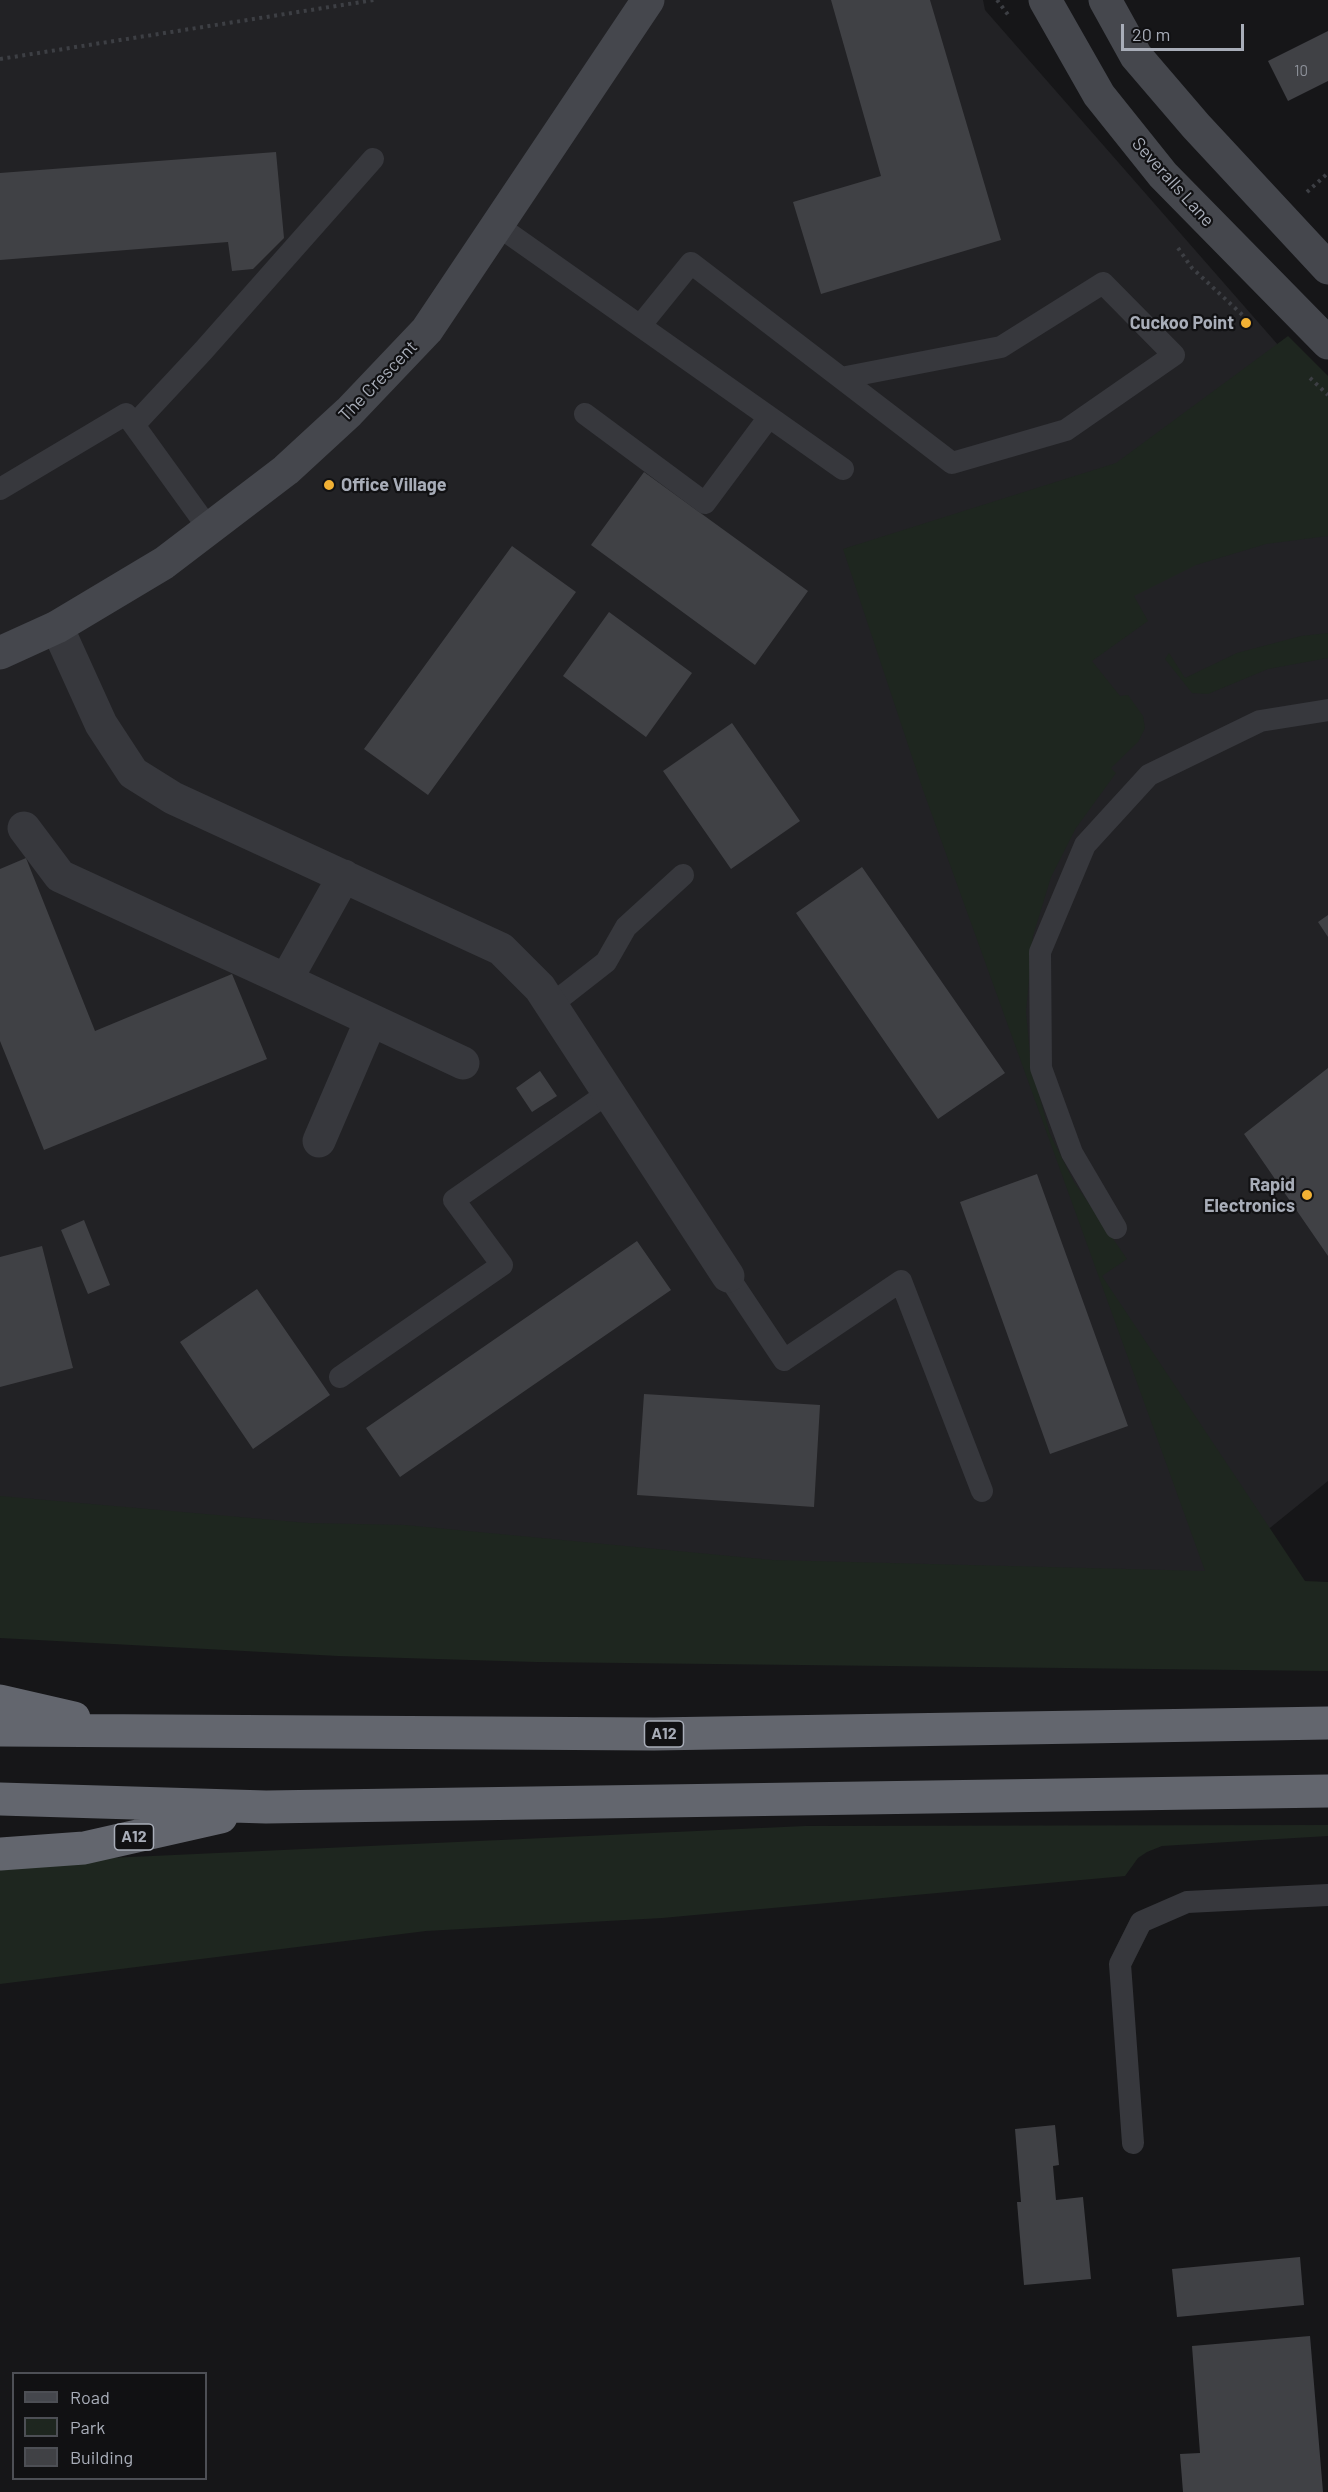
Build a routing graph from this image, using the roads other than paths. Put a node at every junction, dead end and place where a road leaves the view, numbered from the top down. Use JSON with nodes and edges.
{"nodes":[{"id":1,"x":648,"y":0,"type":"edge"},
{"id":2,"x":1045,"y":0,"type":"edge"},
{"id":3,"x":1105,"y":0,"type":"edge"},
{"id":4,"x":373,"y":159,"type":"dead end"},
{"id":5,"x":497,"y":225,"type":"junction"},
{"id":6,"x":1328,"y":268,"type":"edge"},
{"id":7,"x":640,"y":326,"type":"junction"},
{"id":8,"x":1328,"y":343,"type":"edge"},
{"id":9,"x":841,"y":378,"type":"junction"},
{"id":10,"x":585,"y":414,"type":"dead end"},
{"id":11,"x":769,"y":417,"type":"junction"},
{"id":12,"x":134,"y":425,"type":"junction"},
{"id":13,"x":843,"y":469,"type":"dead end"},
{"id":14,"x":0,"y":489,"type":"edge"},
{"id":15,"x":209,"y":529,"type":"junction"},
{"id":16,"x":57,"y":627,"type":"junction"},
{"id":17,"x":0,"y":653,"type":"edge"},
{"id":18,"x":1328,"y":710,"type":"edge"},
{"id":19,"x":24,"y":828,"type":"dead end"},
{"id":20,"x":344,"y":876,"type":"junction"},
{"id":21,"x":683,"y":876,"type":"dead end"},
{"id":22,"x":286,"y":980,"type":"junction"},
{"id":23,"x":551,"y":1005,"type":"junction"},
{"id":24,"x":371,"y":1020,"type":"junction"},
{"id":25,"x":463,"y":1063,"type":"dead end"},
{"id":26,"x":608,"y":1093,"type":"junction"},
{"id":27,"x":319,"y":1141,"type":"dead end"},
{"id":28,"x":1116,"y":1228,"type":"dead end"},
{"id":29,"x":729,"y":1276,"type":"joint"},
{"id":30,"x":340,"y":1377,"type":"dead end"},
{"id":31,"x":982,"y":1491,"type":"dead end"},
{"id":32,"x":0,"y":1701,"type":"edge"},
{"id":33,"x":1328,"y":1723,"type":"edge"},
{"id":34,"x":0,"y":1730,"type":"edge"},
{"id":35,"x":134,"y":1731,"type":"junction"},
{"id":36,"x":1328,"y":1791,"type":"edge"},
{"id":37,"x":0,"y":1799,"type":"edge"},
{"id":38,"x":266,"y":1807,"type":"junction"},
{"id":39,"x":0,"y":1854,"type":"edge"},
{"id":40,"x":1328,"y":1895,"type":"edge"},
{"id":41,"x":1133,"y":2143,"type":"dead end"}],
"edges":[{"from":1,"to":5,"type":"street","name":"The Crescent"},
{"from":2,"to":8,"type":"street","name":"Severalls Lane"},
{"from":3,"to":6,"type":"street"},
{"from":4,"to":12,"type":"lane"},
{"from":5,"to":7,"type":"lane"},
{"from":5,"to":15,"type":"street","name":"The Crescent"},
{"from":7,"to":9,"type":"lane"},
{"from":7,"to":11,"type":"lane"},
{"from":9,"to":9,"type":"lane"},
{"from":10,"to":11,"type":"lane"},
{"from":11,"to":13,"type":"lane"},
{"from":12,"to":14,"type":"lane"},
{"from":12,"to":15,"type":"lane"},
{"from":15,"to":16,"type":"street","name":"The Crescent"},
{"from":16,"to":17,"type":"street","name":"The Crescent"},
{"from":16,"to":20,"type":"street"},
{"from":18,"to":28,"type":"lane"},
{"from":19,"to":22,"type":"street"},
{"from":20,"to":22,"type":"street"},
{"from":20,"to":23,"type":"street"},
{"from":21,"to":23,"type":"lane"},
{"from":22,"to":24,"type":"street"},
{"from":23,"to":26,"type":"street"},
{"from":24,"to":25,"type":"street"},
{"from":24,"to":27,"type":"street"},
{"from":26,"to":29,"type":"street"},
{"from":26,"to":30,"type":"lane"},
{"from":29,"to":31,"type":"lane"},
{"from":32,"to":35,"type":"highway","number":"A12"},
{"from":33,"to":35,"type":"highway","number":"A12"},
{"from":34,"to":35,"type":"highway","number":"A12"},
{"from":36,"to":38,"type":"highway","number":"A12"},
{"from":37,"to":38,"type":"highway","number":"A12"},
{"from":38,"to":39,"type":"highway","number":"A12"},
{"from":40,"to":41,"type":"lane"}]}
